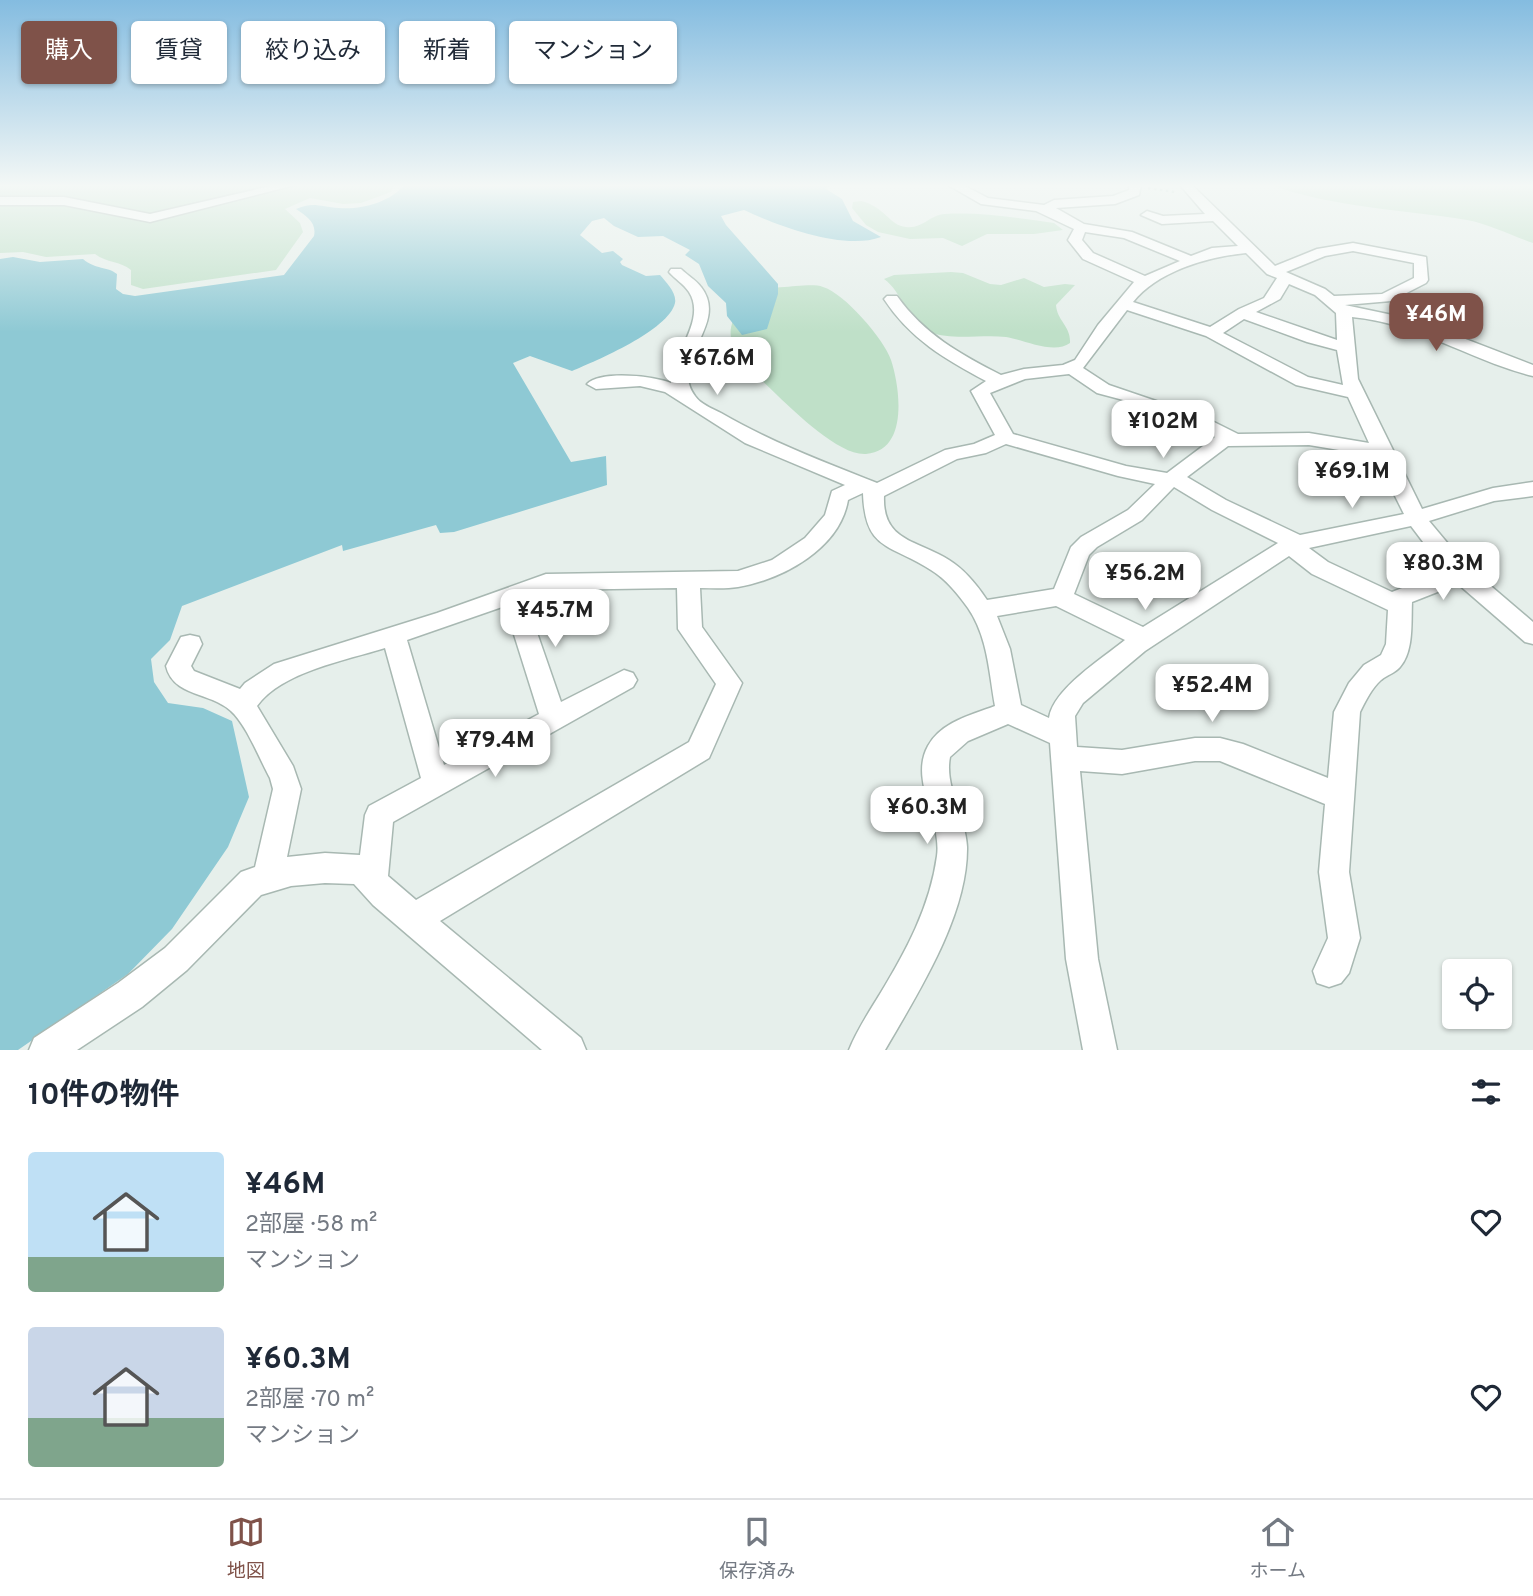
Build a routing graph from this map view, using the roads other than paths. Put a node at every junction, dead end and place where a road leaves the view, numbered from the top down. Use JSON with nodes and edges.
{"nodes":[{"id":1,"x":1078,"y":234,"type":"edge"},
{"id":2,"x":1122,"y":234,"type":"edge"},
{"id":3,"x":1233,"y":234,"type":"edge"},
{"id":4,"x":1128,"y":235,"type":"joint"},
{"id":5,"x":1249,"y":249,"type":"junction"},
{"id":6,"x":1192,"y":261,"type":"junction"},
{"id":7,"x":676,"y":272,"type":"dead end"},
{"id":8,"x":1279,"y":275,"type":"junction"},
{"id":9,"x":1144,"y":281,"type":"junction"},
{"id":10,"x":892,"y":299,"type":"dead end"},
{"id":11,"x":1124,"y":304,"type":"junction"},
{"id":12,"x":1339,"y":306,"type":"junction"},
{"id":13,"x":1243,"y":313,"type":"junction"},
{"id":14,"x":1212,"y":333,"type":"junction"},
{"id":15,"x":1346,"y":347,"type":"junction"},
{"id":16,"x":1071,"y":368,"type":"junction"},
{"id":17,"x":1533,"y":371,"type":"edge"},
{"id":18,"x":999,"y":380,"type":"junction"},
{"id":19,"x":596,"y":384,"type":"dead end"},
{"id":20,"x":1355,"y":393,"type":"junction"},
{"id":21,"x":682,"y":394,"type":"junction"},
{"id":22,"x":1005,"y":438,"type":"junction"},
{"id":23,"x":1233,"y":439,"type":"junction"},
{"id":24,"x":1385,"y":453,"type":"junction"},
{"id":25,"x":1169,"y":481,"type":"junction"},
{"id":26,"x":871,"y":488,"type":"junction"},
{"id":27,"x":1533,"y":488,"type":"edge"},
{"id":28,"x":1416,"y":517,"type":"junction"},
{"id":29,"x":1294,"y":544,"type":"junction"},
{"id":30,"x":1462,"y":575,"type":"junction"},
{"id":31,"x":688,"y":580,"type":"junction"},
{"id":32,"x":512,"y":593,"type":"junction"},
{"id":33,"x":1059,"y":597,"type":"junction"},
{"id":34,"x":1400,"y":606,"type":"junction"},
{"id":35,"x":981,"y":610,"type":"junction"},
{"id":36,"x":394,"y":635,"type":"junction"},
{"id":37,"x":1533,"y":635,"type":"edge"},
{"id":38,"x":1145,"y":639,"type":"junction"},
{"id":39,"x":190,"y":644,"type":"dead end"},
{"id":40,"x":624,"y":681,"type":"dead end"},
{"id":41,"x":243,"y":705,"type":"junction"},
{"id":42,"x":1009,"y":712,"type":"junction"},
{"id":43,"x":554,"y":719,"type":"junction"},
{"id":44,"x":1064,"y":746,"type":"junction"},
{"id":45,"x":436,"y":783,"type":"junction"},
{"id":46,"x":1339,"y":796,"type":"junction"},
{"id":47,"x":268,"y":878,"type":"junction"},
{"id":48,"x":372,"y":881,"type":"junction"},
{"id":49,"x":414,"y":919,"type":"junction"},
{"id":50,"x":1329,"y":971,"type":"dead end"},
{"id":51,"x":46,"y":1050,"type":"edge"},
{"id":52,"x":569,"y":1050,"type":"edge"},
{"id":53,"x":866,"y":1050,"type":"edge"},
{"id":54,"x":1100,"y":1050,"type":"edge"}],
"edges":[{"from":1,"to":9,"type":"street"},
{"from":2,"to":4,"type":"street"},
{"from":3,"to":5,"type":"street"},
{"from":4,"to":6,"type":"street"},
{"from":5,"to":6,"type":"street"},
{"from":5,"to":8,"type":"street"},
{"from":6,"to":9,"type":"street"},
{"from":7,"to":21,"type":"street"},
{"from":8,"to":12,"type":"street"},
{"from":8,"to":12,"type":"street"},
{"from":8,"to":13,"type":"street"},
{"from":9,"to":11,"type":"street"},
{"from":10,"to":18,"type":"street"},
{"from":11,"to":14,"type":"street"},
{"from":11,"to":16,"type":"street"},
{"from":12,"to":15,"type":"street"},
{"from":12,"to":17,"type":"street"},
{"from":13,"to":14,"type":"street"},
{"from":13,"to":15,"type":"street"},
{"from":14,"to":20,"type":"street"},
{"from":15,"to":20,"type":"street"},
{"from":16,"to":18,"type":"street"},
{"from":16,"to":23,"type":"street"},
{"from":18,"to":22,"type":"street"},
{"from":19,"to":21,"type":"street"},
{"from":20,"to":24,"type":"street"},
{"from":21,"to":26,"type":"street"},
{"from":22,"to":25,"type":"street"},
{"from":22,"to":26,"type":"street"},
{"from":23,"to":24,"type":"street"},
{"from":23,"to":25,"type":"street"},
{"from":24,"to":28,"type":"street"},
{"from":25,"to":29,"type":"street"},
{"from":25,"to":33,"type":"street"},
{"from":26,"to":31,"type":"street"},
{"from":26,"to":35,"type":"street"},
{"from":27,"to":28,"type":"street"},
{"from":28,"to":29,"type":"street"},
{"from":28,"to":30,"type":"street"},
{"from":29,"to":34,"type":"street"},
{"from":29,"to":38,"type":"street"},
{"from":30,"to":34,"type":"street"},
{"from":30,"to":37,"type":"street"},
{"from":31,"to":32,"type":"street"},
{"from":31,"to":49,"type":"street"},
{"from":32,"to":36,"type":"street"},
{"from":32,"to":43,"type":"street"},
{"from":33,"to":35,"type":"street"},
{"from":33,"to":38,"type":"street"},
{"from":34,"to":46,"type":"street"},
{"from":35,"to":42,"type":"street"},
{"from":36,"to":41,"type":"street"},
{"from":36,"to":45,"type":"street"},
{"from":38,"to":44,"type":"street"},
{"from":39,"to":41,"type":"street"},
{"from":40,"to":43,"type":"street"},
{"from":41,"to":47,"type":"street"},
{"from":42,"to":44,"type":"street"},
{"from":42,"to":53,"type":"street"},
{"from":43,"to":45,"type":"street"},
{"from":44,"to":46,"type":"street"},
{"from":44,"to":54,"type":"street"},
{"from":45,"to":48,"type":"street"},
{"from":46,"to":50,"type":"street"},
{"from":47,"to":48,"type":"street"},
{"from":47,"to":51,"type":"street"},
{"from":48,"to":49,"type":"street"},
{"from":49,"to":52,"type":"street"}]}
